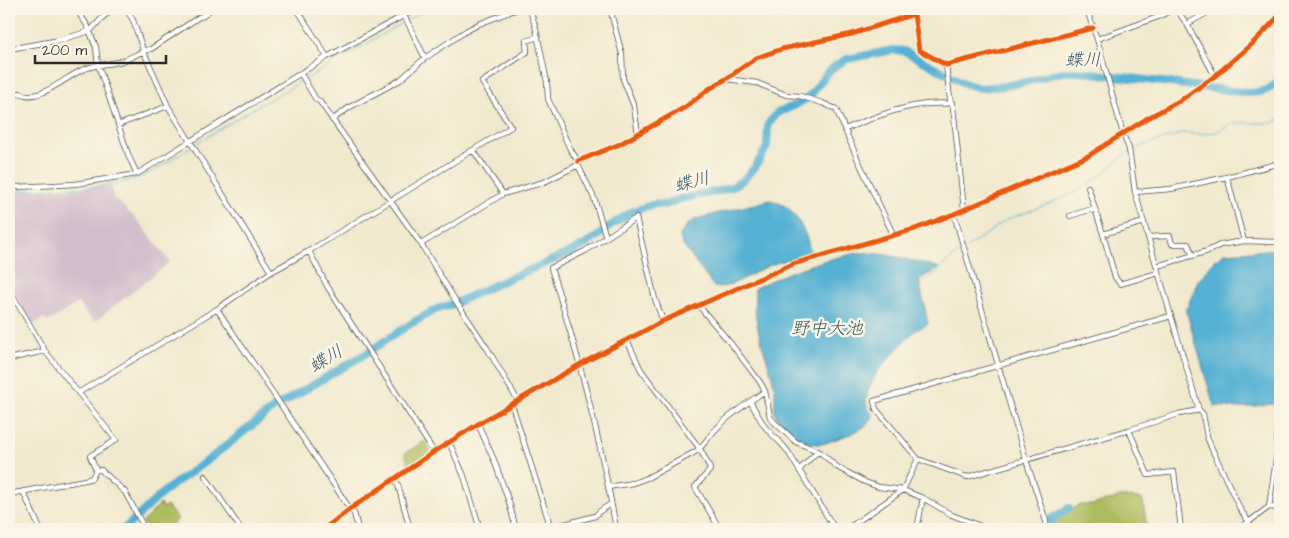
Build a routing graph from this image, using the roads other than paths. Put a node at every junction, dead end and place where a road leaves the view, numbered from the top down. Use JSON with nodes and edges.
{"nodes":[{"id":1,"x":76,"y":9,"type":"edge"},
{"id":2,"x":114,"y":9,"type":"edge"},
{"id":3,"x":126,"y":9,"type":"edge"},
{"id":4,"x":211,"y":9,"type":"edge"},
{"id":5,"x":297,"y":9,"type":"edge"},
{"id":6,"x":416,"y":9,"type":"edge"},
{"id":7,"x":517,"y":9,"type":"edge"},
{"id":8,"x":530,"y":9,"type":"edge"},
{"id":9,"x":610,"y":9,"type":"edge"},
{"id":10,"x":1087,"y":9,"type":"edge"},
{"id":11,"x":1175,"y":9,"type":"edge"},
{"id":12,"x":1214,"y":9,"type":"edge"},
{"id":13,"x":1280,"y":15,"type":"edge"},
{"id":14,"x":404,"y":16,"type":"junction"},
{"id":15,"x":1187,"y":24,"type":"junction"},
{"id":16,"x":1093,"y":28,"type":"junction"},
{"id":17,"x":90,"y":31,"type":"junction"},
{"id":18,"x":538,"y":37,"type":"junction"},
{"id":19,"x":1098,"y":39,"type":"junction"},
{"id":20,"x":9,"y":49,"type":"edge"},
{"id":21,"x":144,"y":50,"type":"junction"},
{"id":22,"x":327,"y":57,"type":"junction"},
{"id":23,"x":425,"y":58,"type":"junction"},
{"id":24,"x":98,"y":65,"type":"junction"},
{"id":25,"x":946,"y":65,"type":"junction"},
{"id":26,"x":301,"y":74,"type":"junction"},
{"id":27,"x":1215,"y":76,"type":"junction"},
{"id":28,"x":726,"y":79,"type":"junction"},
{"id":29,"x":9,"y":96,"type":"edge"},
{"id":30,"x":952,"y":103,"type":"junction"},
{"id":31,"x":168,"y":106,"type":"junction"},
{"id":32,"x":332,"y":120,"type":"junction"},
{"id":33,"x":118,"y":125,"type":"junction"},
{"id":34,"x":845,"y":129,"type":"junction"},
{"id":35,"x":638,"y":134,"type":"junction"},
{"id":36,"x":1123,"y":134,"type":"junction"},
{"id":37,"x":190,"y":141,"type":"junction"},
{"id":38,"x":473,"y":150,"type":"junction"},
{"id":39,"x":578,"y":163,"type":"junction"},
{"id":40,"x":1280,"y":163,"type":"edge"},
{"id":41,"x":137,"y":174,"type":"junction"},
{"id":42,"x":1227,"y":177,"type":"junction"},
{"id":43,"x":9,"y":186,"type":"edge"},
{"id":44,"x":1088,"y":187,"type":"dead end"},
{"id":45,"x":1136,"y":192,"type":"junction"},
{"id":46,"x":503,"y":194,"type":"junction"},
{"id":47,"x":389,"y":201,"type":"junction"},
{"id":48,"x":1095,"y":208,"type":"junction"},
{"id":49,"x":964,"y":210,"type":"junction"},
{"id":50,"x":954,"y":214,"type":"junction"},
{"id":51,"x":1070,"y":216,"type":"dead end"},
{"id":52,"x":1144,"y":222,"type":"junction"},
{"id":53,"x":893,"y":234,"type":"junction"},
{"id":54,"x":1103,"y":234,"type":"junction"},
{"id":55,"x":606,"y":237,"type":"junction"},
{"id":56,"x":1148,"y":237,"type":"junction"},
{"id":57,"x":1244,"y":241,"type":"junction"},
{"id":58,"x":1280,"y":242,"type":"edge"},
{"id":59,"x":421,"y":244,"type":"junction"},
{"id":60,"x":309,"y":251,"type":"junction"},
{"id":61,"x":1192,"y":256,"type":"junction"},
{"id":62,"x":1157,"y":266,"type":"junction"},
{"id":63,"x":271,"y":272,"type":"junction"},
{"id":64,"x":1158,"y":272,"type":"junction"},
{"id":65,"x":9,"y":289,"type":"edge"},
{"id":66,"x":699,"y":306,"type":"junction"},
{"id":67,"x":217,"y":309,"type":"junction"},
{"id":68,"x":1171,"y":316,"type":"junction"},
{"id":69,"x":663,"y":321,"type":"junction"},
{"id":70,"x":627,"y":340,"type":"junction"},
{"id":71,"x":45,"y":351,"type":"junction"},
{"id":72,"x":9,"y":359,"type":"edge"},
{"id":73,"x":579,"y":365,"type":"junction"},
{"id":74,"x":998,"y":366,"type":"junction"},
{"id":75,"x":765,"y":391,"type":"junction"},
{"id":76,"x":78,"y":393,"type":"junction"},
{"id":77,"x":750,"y":400,"type":"junction"},
{"id":78,"x":518,"y":401,"type":"junction"},
{"id":79,"x":512,"y":405,"type":"junction"},
{"id":80,"x":1199,"y":410,"type":"junction"},
{"id":81,"x":478,"y":424,"type":"junction"},
{"id":82,"x":1280,"y":428,"type":"edge"},
{"id":83,"x":1129,"y":430,"type":"junction"},
{"id":84,"x":449,"y":442,"type":"junction"},
{"id":85,"x":700,"y":449,"type":"junction"},
{"id":86,"x":434,"y":452,"type":"junction"},
{"id":87,"x":820,"y":452,"type":"junction"},
{"id":88,"x":918,"y":459,"type":"junction"},
{"id":89,"x":1026,"y":460,"type":"junction"},
{"id":90,"x":96,"y":470,"type":"junction"},
{"id":91,"x":799,"y":470,"type":"junction"},
{"id":92,"x":205,"y":476,"type":"dead end"},
{"id":93,"x":395,"y":479,"type":"junction"},
{"id":94,"x":608,"y":487,"type":"junction"},
{"id":95,"x":902,"y":490,"type":"junction"},
{"id":96,"x":23,"y":491,"type":"junction"},
{"id":97,"x":9,"y":494,"type":"edge"},
{"id":98,"x":923,"y":498,"type":"junction"},
{"id":99,"x":611,"y":504,"type":"junction"},
{"id":100,"x":1269,"y":507,"type":"junction"},
{"id":101,"x":1280,"y":508,"type":"edge"},
{"id":102,"x":350,"y":509,"type":"junction"},
{"id":103,"x":1249,"y":522,"type":"junction"},
{"id":104,"x":550,"y":525,"type":"junction"},
{"id":105,"x":40,"y":529,"type":"edge"},
{"id":106,"x":145,"y":529,"type":"edge"},
{"id":107,"x":242,"y":529,"type":"edge"},
{"id":108,"x":324,"y":529,"type":"edge"},
{"id":109,"x":358,"y":529,"type":"edge"},
{"id":110,"x":410,"y":529,"type":"edge"},
{"id":111,"x":480,"y":529,"type":"edge"},
{"id":112,"x":516,"y":529,"type":"edge"},
{"id":113,"x":537,"y":529,"type":"edge"},
{"id":114,"x":616,"y":529,"type":"edge"},
{"id":115,"x":720,"y":529,"type":"edge"},
{"id":116,"x":835,"y":529,"type":"edge"},
{"id":117,"x":848,"y":529,"type":"edge"},
{"id":118,"x":917,"y":529,"type":"edge"},
{"id":119,"x":988,"y":529,"type":"edge"},
{"id":120,"x":1046,"y":529,"type":"edge"},
{"id":121,"x":1181,"y":529,"type":"edge"},
{"id":122,"x":1239,"y":529,"type":"edge"}],
"edges":[{"from":1,"to":17,"type":"street"},
{"from":2,"to":17,"type":"street"},
{"from":3,"to":21,"type":"street"},
{"from":4,"to":21,"type":"street"},
{"from":5,"to":22,"type":"street"},
{"from":6,"to":14,"type":"street"},
{"from":7,"to":23,"type":"street"},
{"from":8,"to":18,"type":"street"},
{"from":9,"to":35,"type":"street"},
{"from":10,"to":16,"type":"street"},
{"from":11,"to":15,"type":"street"},
{"from":11,"to":19,"type":"street"},
{"from":12,"to":15,"type":"street"},
{"from":13,"to":27,"type":"street"},
{"from":14,"to":22,"type":"street"},
{"from":14,"to":23,"type":"street"},
{"from":15,"to":27,"type":"street"},
{"from":16,"to":19,"type":"street"},
{"from":16,"to":25,"type":"street"},
{"from":17,"to":20,"type":"street"},
{"from":17,"to":24,"type":"street"},
{"from":18,"to":38,"type":"street"},
{"from":18,"to":39,"type":"street"},
{"from":19,"to":36,"type":"street"},
{"from":21,"to":24,"type":"street"},
{"from":21,"to":31,"type":"street"},
{"from":22,"to":26,"type":"street"},
{"from":23,"to":32,"type":"street"},
{"from":24,"to":29,"type":"street"},
{"from":24,"to":33,"type":"street"},
{"from":25,"to":28,"type":"street"},
{"from":25,"to":30,"type":"street"},
{"from":26,"to":32,"type":"street"},
{"from":26,"to":37,"type":"street"},
{"from":27,"to":36,"type":"street"},
{"from":28,"to":34,"type":"street"},
{"from":28,"to":35,"type":"street"},
{"from":30,"to":34,"type":"street"},
{"from":30,"to":49,"type":"street"},
{"from":31,"to":33,"type":"street"},
{"from":31,"to":37,"type":"street"},
{"from":32,"to":47,"type":"street"},
{"from":33,"to":41,"type":"street"},
{"from":34,"to":53,"type":"street"},
{"from":35,"to":39,"type":"street"},
{"from":36,"to":45,"type":"street"},
{"from":36,"to":49,"type":"street"},
{"from":37,"to":41,"type":"street"},
{"from":37,"to":63,"type":"street"},
{"from":38,"to":46,"type":"street"},
{"from":38,"to":47,"type":"street"},
{"from":39,"to":46,"type":"street"},
{"from":39,"to":55,"type":"street"},
{"from":40,"to":42,"type":"street"},
{"from":41,"to":43,"type":"street"},
{"from":42,"to":45,"type":"street"},
{"from":42,"to":57,"type":"street"},
{"from":44,"to":48,"type":"street"},
{"from":45,"to":52,"type":"street"},
{"from":46,"to":59,"type":"street"},
{"from":47,"to":59,"type":"street"},
{"from":47,"to":60,"type":"street"},
{"from":48,"to":51,"type":"street"},
{"from":48,"to":54,"type":"street"},
{"from":49,"to":50,"type":"street"},
{"from":50,"to":53,"type":"street"},
{"from":50,"to":74,"type":"street"},
{"from":52,"to":54,"type":"street"},
{"from":52,"to":56,"type":"street"},
{"from":53,"to":66,"type":"street"},
{"from":54,"to":64,"type":"street"},
{"from":55,"to":69,"type":"street"},
{"from":55,"to":73,"type":"street"},
{"from":56,"to":61,"type":"street"},
{"from":56,"to":62,"type":"street"},
{"from":57,"to":58,"type":"street"},
{"from":57,"to":61,"type":"street"},
{"from":59,"to":78,"type":"street"},
{"from":60,"to":63,"type":"street"},
{"from":60,"to":86,"type":"street"},
{"from":61,"to":62,"type":"street"},
{"from":62,"to":64,"type":"street"},
{"from":63,"to":67,"type":"street"},
{"from":64,"to":68,"type":"street"},
{"from":65,"to":71,"type":"street"},
{"from":66,"to":69,"type":"street"},
{"from":66,"to":75,"type":"street"},
{"from":67,"to":76,"type":"street"},
{"from":67,"to":102,"type":"street"},
{"from":68,"to":74,"type":"street"},
{"from":68,"to":80,"type":"street"},
{"from":69,"to":70,"type":"street"},
{"from":70,"to":73,"type":"street"},
{"from":70,"to":85,"type":"street"},
{"from":71,"to":72,"type":"street"},
{"from":71,"to":76,"type":"street"},
{"from":73,"to":78,"type":"street"},
{"from":73,"to":94,"type":"street"},
{"from":74,"to":88,"type":"street"},
{"from":74,"to":89,"type":"street"},
{"from":75,"to":77,"type":"street"},
{"from":75,"to":87,"type":"street"},
{"from":76,"to":90,"type":"street"},
{"from":77,"to":85,"type":"street"},
{"from":77,"to":91,"type":"street"},
{"from":78,"to":79,"type":"street"},
{"from":79,"to":81,"type":"street"},
{"from":79,"to":104,"type":"street"},
{"from":80,"to":83,"type":"street"},
{"from":80,"to":103,"type":"street"},
{"from":81,"to":84,"type":"street"},
{"from":81,"to":112,"type":"street"},
{"from":82,"to":100,"type":"street"},
{"from":83,"to":89,"type":"street"},
{"from":83,"to":121,"type":"street"},
{"from":84,"to":86,"type":"street"},
{"from":84,"to":111,"type":"street"},
{"from":85,"to":94,"type":"street"},
{"from":85,"to":115,"type":"street"},
{"from":86,"to":93,"type":"street"},
{"from":87,"to":91,"type":"street"},
{"from":87,"to":95,"type":"street"},
{"from":88,"to":89,"type":"street"},
{"from":88,"to":95,"type":"street"},
{"from":89,"to":120,"type":"street"},
{"from":90,"to":96,"type":"street"},
{"from":90,"to":106,"type":"street"},
{"from":91,"to":116,"type":"street"},
{"from":92,"to":107,"type":"street"},
{"from":93,"to":102,"type":"street"},
{"from":93,"to":110,"type":"street"},
{"from":94,"to":99,"type":"street"},
{"from":95,"to":98,"type":"street"},
{"from":95,"to":117,"type":"street"},
{"from":96,"to":97,"type":"street"},
{"from":96,"to":105,"type":"street"},
{"from":98,"to":118,"type":"street"},
{"from":98,"to":119,"type":"street"},
{"from":99,"to":104,"type":"street"},
{"from":99,"to":114,"type":"street"},
{"from":100,"to":101,"type":"street"},
{"from":100,"to":103,"type":"street"},
{"from":102,"to":108,"type":"street"},
{"from":102,"to":109,"type":"street"},
{"from":103,"to":122,"type":"street"},
{"from":104,"to":113,"type":"street"}]}
